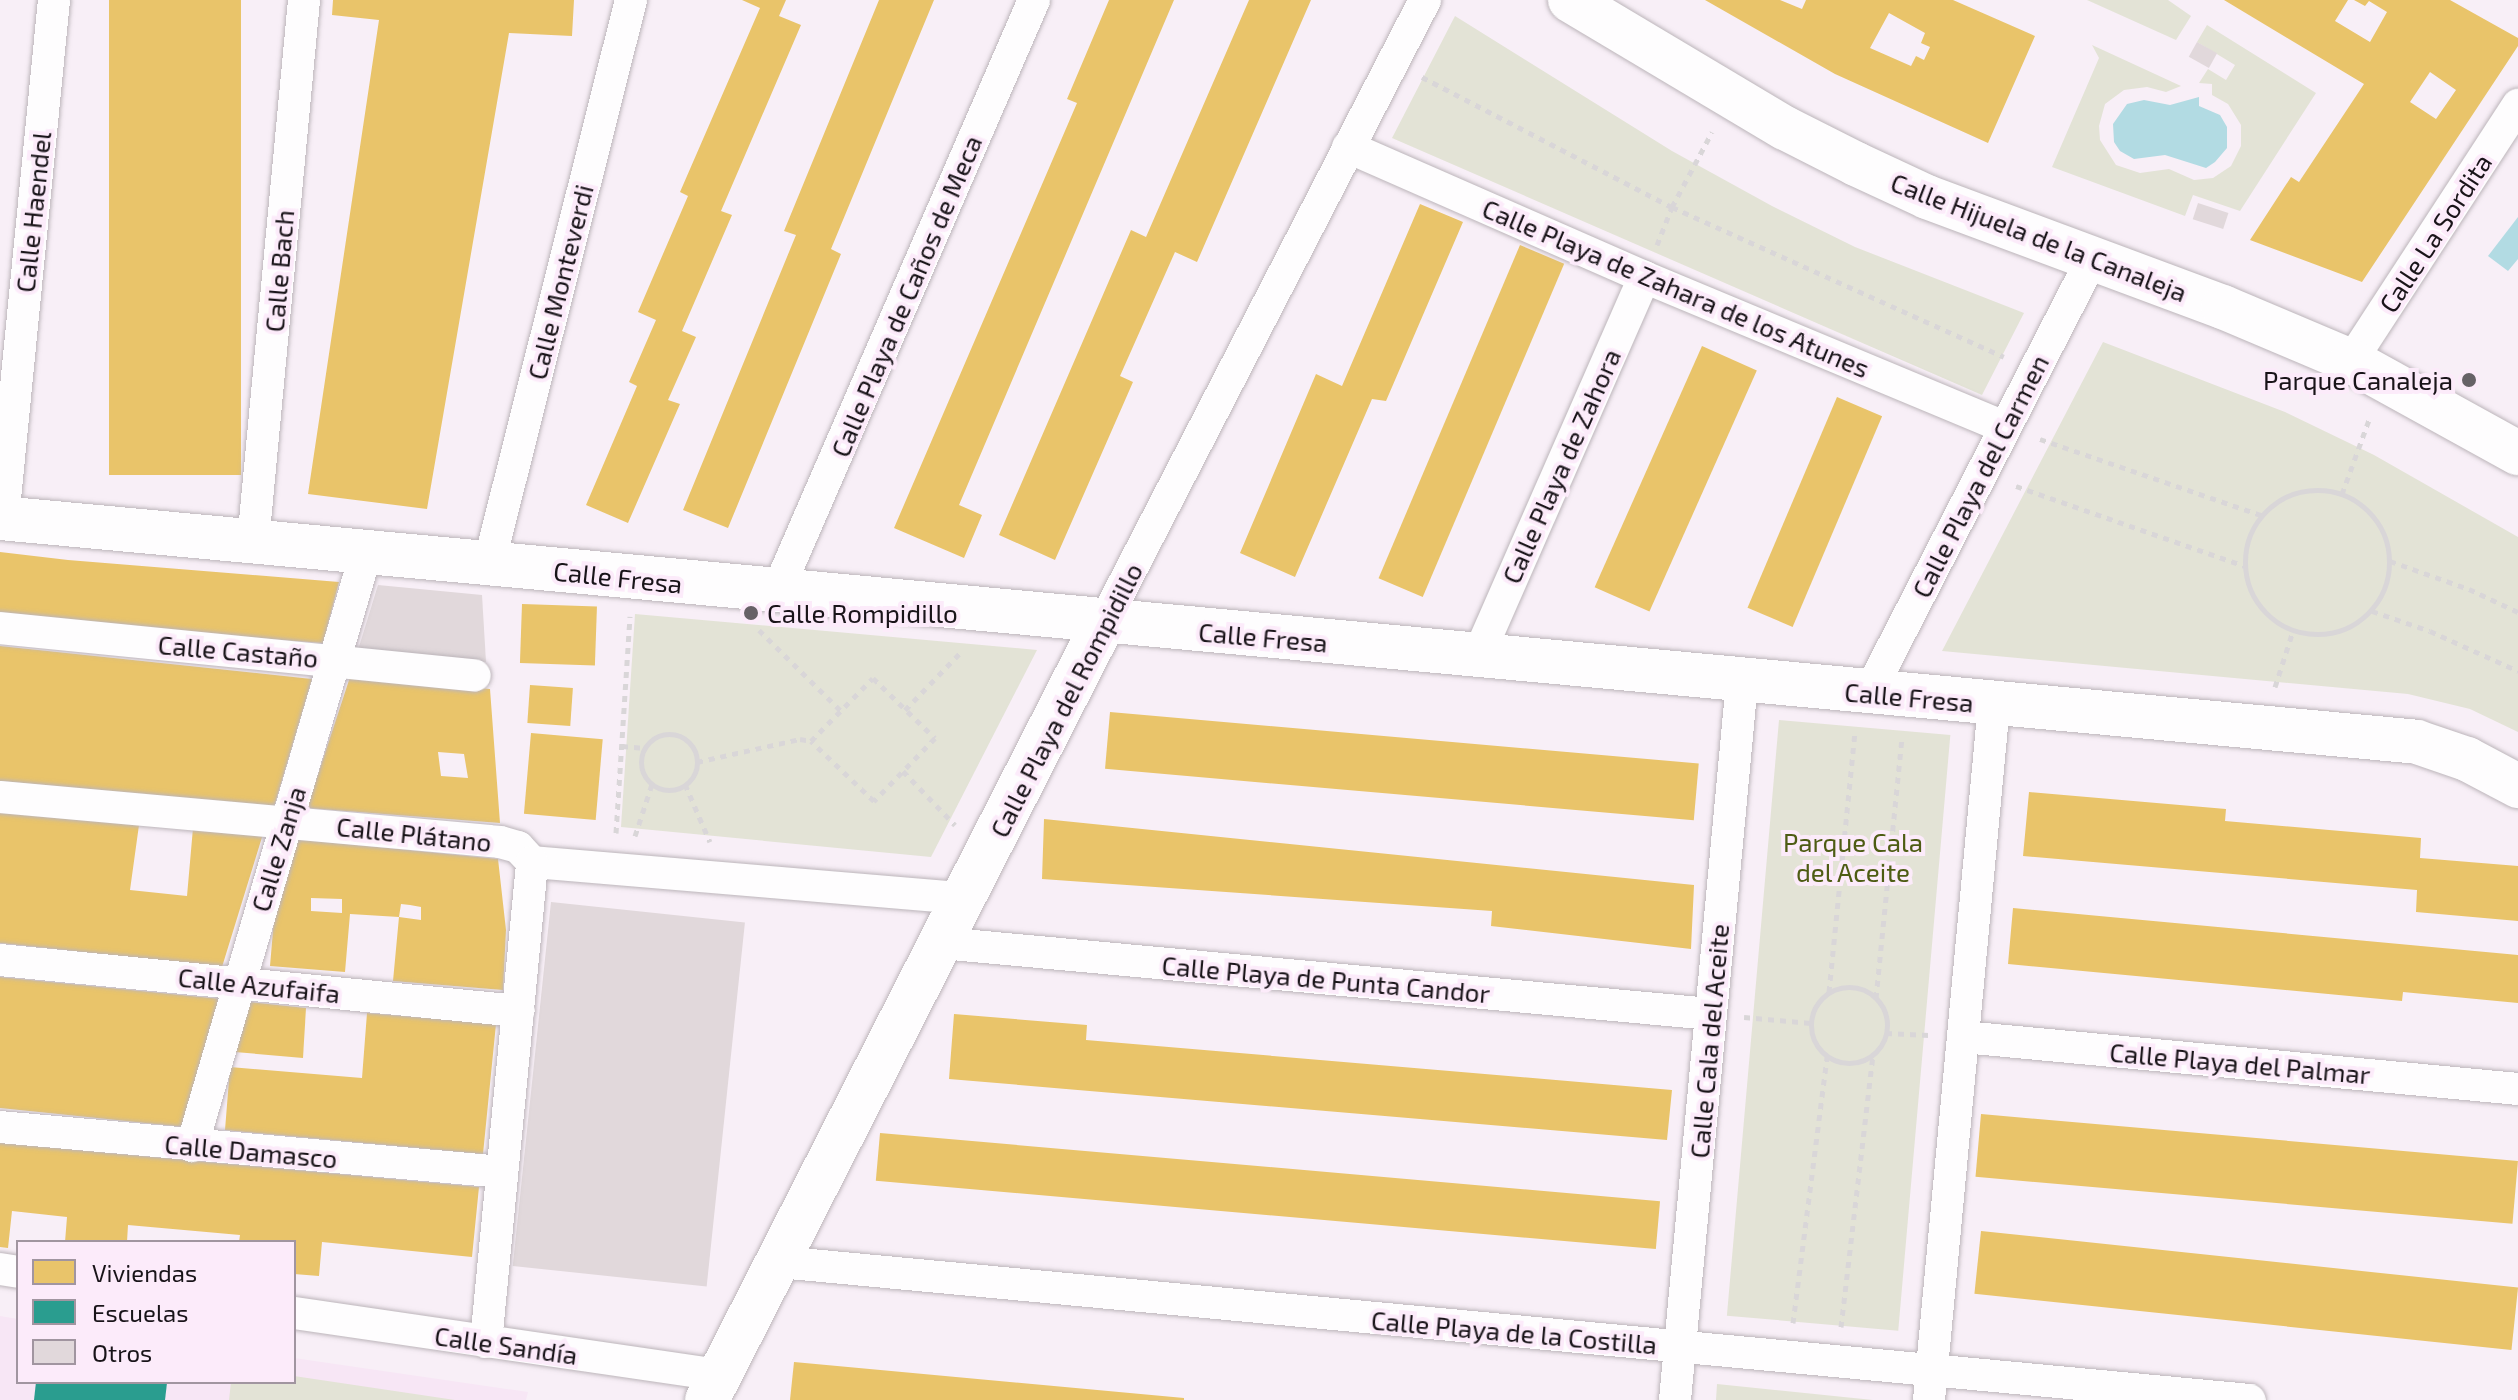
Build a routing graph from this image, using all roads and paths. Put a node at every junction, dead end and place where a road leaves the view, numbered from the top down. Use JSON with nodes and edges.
{"nodes":[{"id":1,"x":54,"y":0,"type":"edge"},
{"id":2,"x":304,"y":0,"type":"edge"},
{"id":3,"x":631,"y":0,"type":"edge"},
{"id":4,"x":1034,"y":0,"type":"edge"},
{"id":5,"x":1425,"y":0,"type":"edge"},
{"id":6,"x":1570,"y":0,"type":"edge"},
{"id":7,"x":1393,"y":61,"type":"junction"},
{"id":8,"x":1731,"y":96,"type":"junction"},
{"id":9,"x":2518,"y":105,"type":"edge"},
{"id":10,"x":1348,"y":147,"type":"junction"},
{"id":11,"x":1672,"y":207,"type":"junction"},
{"id":12,"x":2092,"y":259,"type":"junction"},
{"id":13,"x":1644,"y":277,"type":"junction"},
{"id":14,"x":2368,"y":370,"type":"junction"},
{"id":15,"x":2034,"y":371,"type":"junction"},
{"id":16,"x":2005,"y":427,"type":"junction"},
{"id":17,"x":2518,"y":453,"type":"edge"},
{"id":18,"x":1981,"y":474,"type":"junction"},
{"id":19,"x":2342,"y":494,"type":"junction"},
{"id":20,"x":2261,"y":515,"type":"junction"},
{"id":21,"x":2,"y":518,"type":"edge"},
{"id":22,"x":253,"y":542,"type":"junction"},
{"id":23,"x":366,"y":553,"type":"junction"},
{"id":24,"x":2390,"y":561,"type":"junction"},
{"id":25,"x":489,"y":564,"type":"junction"},
{"id":26,"x":2244,"y":566,"type":"junction"},
{"id":27,"x":632,"y":579,"type":"junction"},
{"id":28,"x":715,"y":587,"type":"junction"},
{"id":29,"x":777,"y":592,"type":"junction"},
{"id":30,"x":2372,"y":611,"type":"junction"},
{"id":31,"x":2518,"y":612,"type":"edge"},
{"id":32,"x":1000,"y":613,"type":"junction"},
{"id":33,"x":1104,"y":622,"type":"junction"},
{"id":34,"x":0,"y":628,"type":"edge"},
{"id":35,"x":2293,"y":631,"type":"junction"},
{"id":36,"x":1478,"y":656,"type":"junction"},
{"id":37,"x":335,"y":660,"type":"junction"},
{"id":38,"x":2518,"y":671,"type":"edge"},
{"id":39,"x":475,"y":675,"type":"dead end"},
{"id":40,"x":1742,"y":682,"type":"junction"},
{"id":41,"x":1878,"y":694,"type":"junction"},
{"id":42,"x":1994,"y":705,"type":"junction"},
{"id":43,"x":905,"y":710,"type":"junction"},
{"id":44,"x":841,"y":711,"type":"junction"},
{"id":45,"x":2261,"y":729,"type":"junction"},
{"id":46,"x":811,"y":741,"type":"junction"},
{"id":47,"x":622,"y":746,"type":"junction"},
{"id":48,"x":645,"y":748,"type":"junction"},
{"id":49,"x":697,"y":762,"type":"junction"},
{"id":50,"x":903,"y":771,"type":"junction"},
{"id":51,"x":652,"y":784,"type":"junction"},
{"id":52,"x":685,"y":784,"type":"junction"},
{"id":53,"x":2518,"y":786,"type":"edge"},
{"id":54,"x":0,"y":797,"type":"edge"},
{"id":55,"x":286,"y":821,"type":"junction"},
{"id":56,"x":986,"y":856,"type":"junction"},
{"id":57,"x":532,"y":862,"type":"junction"},
{"id":58,"x":619,"y":869,"type":"junction"},
{"id":59,"x":725,"y":878,"type":"junction"},
{"id":60,"x":964,"y":898,"type":"junction"},
{"id":61,"x":941,"y":943,"type":"junction"},
{"id":62,"x":0,"y":960,"type":"edge"},
{"id":63,"x":237,"y":983,"type":"junction"},
{"id":64,"x":1829,"y":992,"type":"junction"},
{"id":65,"x":1876,"y":998,"type":"junction"},
{"id":66,"x":518,"y":1011,"type":"junction"},
{"id":67,"x":1711,"y":1014,"type":"junction"},
{"id":68,"x":1811,"y":1023,"type":"junction"},
{"id":69,"x":1963,"y":1037,"type":"junction"},
{"id":70,"x":1873,"y":1054,"type":"junction"},
{"id":71,"x":1827,"y":1056,"type":"junction"},
{"id":72,"x":2518,"y":1089,"type":"edge"},
{"id":73,"x":0,"y":1127,"type":"edge"},
{"id":74,"x":192,"y":1146,"type":"junction"},
{"id":75,"x":502,"y":1172,"type":"junction"},
{"id":76,"x":779,"y":1262,"type":"junction"},
{"id":77,"x":296,"y":1313,"type":"edge"},
{"id":78,"x":486,"y":1342,"type":"junction"},
{"id":79,"x":1680,"y":1347,"type":"junction"},
{"id":80,"x":1789,"y":1357,"type":"junction"},
{"id":81,"x":1837,"y":1362,"type":"junction"},
{"id":82,"x":1930,"y":1385,"type":"edge"},
{"id":83,"x":713,"y":1388,"type":"edge"},
{"id":84,"x":1675,"y":1400,"type":"edge"},
{"id":85,"x":2250,"y":1400,"type":"edge"}],
"edges":[{"from":1,"to":21,"type":"street","name":"Calle Haendel"},
{"from":2,"to":22,"type":"street","name":"Calle Bach"},
{"from":3,"to":25,"type":"street","name":"Calle Monteverdi"},
{"from":4,"to":29,"type":"street","name":"Calle Playa de Caños de Meca"},
{"from":5,"to":7,"type":"street","name":"Calle Playa del Rompidillo"},
{"from":6,"to":8,"type":"street","name":"Calle Hijuela de la Canaleja"},
{"from":7,"to":10,"type":"street","name":"Calle Playa del Rompidillo"},
{"from":7,"to":11,"type":"path"},
{"from":8,"to":11,"type":"path"},
{"from":8,"to":12,"type":"street","name":"Calle Hijuela de la Canaleja"},
{"from":9,"to":14,"type":"street","name":"Calle La Sordita"},
{"from":10,"to":13,"type":"street","name":"Calle Playa de Zahara de los Atunes"},
{"from":10,"to":33,"type":"street","name":"Calle Playa del Rompidillo"},
{"from":11,"to":13,"type":"path"},
{"from":11,"to":15,"type":"path"},
{"from":12,"to":14,"type":"street","name":"Calle Hijuela de la Canaleja"},
{"from":12,"to":15,"type":"street","name":"Calle Playa del Carmen"},
{"from":13,"to":16,"type":"street","name":"Calle Playa de Zahara de los Atunes"},
{"from":13,"to":36,"type":"street","name":"Calle Playa de Zahora"},
{"from":14,"to":17,"type":"street","name":"Calle Hijuela de la Canaleja"},
{"from":14,"to":19,"type":"path"},
{"from":15,"to":16,"type":"street","name":"Calle Playa del Carmen"},
{"from":16,"to":18,"type":"street","name":"Calle Playa del Carmen"},
{"from":16,"to":20,"type":"path"},
{"from":18,"to":26,"type":"path"},
{"from":18,"to":41,"type":"street","name":"Calle Playa del Carmen"},
{"from":19,"to":20,"type":"path"},
{"from":19,"to":24,"type":"path"},
{"from":20,"to":26,"type":"path"},
{"from":21,"to":22,"type":"street","name":"Calle Fresa"},
{"from":22,"to":23,"type":"street","name":"Calle Fresa"},
{"from":23,"to":25,"type":"street","name":"Calle Fresa"},
{"from":23,"to":37,"type":"street","name":"Calle Zanja"},
{"from":24,"to":30,"type":"path"},
{"from":24,"to":31,"type":"path"},
{"from":25,"to":27,"type":"street","name":"Calle Fresa"},
{"from":26,"to":35,"type":"path"},
{"from":27,"to":28,"type":"street","name":"Calle Fresa"},
{"from":27,"to":47,"type":"path"},
{"from":28,"to":29,"type":"street","name":"Calle Fresa"},
{"from":28,"to":44,"type":"path"},
{"from":29,"to":32,"type":"street","name":"Calle Fresa"},
{"from":30,"to":35,"type":"path"},
{"from":30,"to":38,"type":"path"},
{"from":32,"to":33,"type":"street","name":"Calle Fresa"},
{"from":32,"to":43,"type":"path"},
{"from":33,"to":36,"type":"street","name":"Calle Fresa"},
{"from":33,"to":56,"type":"street","name":"Calle Playa del Rompidillo"},
{"from":34,"to":37,"type":"street","name":"Calle Castaño"},
{"from":35,"to":45,"type":"path"},
{"from":36,"to":40,"type":"street","name":"Calle Fresa"},
{"from":37,"to":39,"type":"street","name":"Calle Castaño"},
{"from":37,"to":55,"type":"street","name":"Calle Zanja"},
{"from":40,"to":41,"type":"street","name":"Calle Fresa"},
{"from":40,"to":67,"type":"street","name":"Calle Cala del Aceite"},
{"from":41,"to":42,"type":"street","name":"Calle Fresa"},
{"from":41,"to":64,"type":"path"},
{"from":41,"to":65,"type":"path"},
{"from":42,"to":45,"type":"street","name":"Calle Fresa"},
{"from":42,"to":69,"type":"street"},
{"from":43,"to":44,"type":"path"},
{"from":43,"to":50,"type":"path"},
{"from":44,"to":46,"type":"path"},
{"from":45,"to":53,"type":"street","name":"Calle Fresa"},
{"from":46,"to":49,"type":"path"},
{"from":46,"to":50,"type":"path"},
{"from":47,"to":48,"type":"path"},
{"from":47,"to":58,"type":"path"},
{"from":48,"to":49,"type":"path"},
{"from":48,"to":51,"type":"path"},
{"from":49,"to":52,"type":"path"},
{"from":50,"to":56,"type":"path"},
{"from":51,"to":52,"type":"path"},
{"from":51,"to":58,"type":"path"},
{"from":52,"to":59,"type":"path"},
{"from":54,"to":55,"type":"street","name":"Calle Plátano"},
{"from":55,"to":57,"type":"street","name":"Calle Plátano"},
{"from":55,"to":63,"type":"street","name":"Calle Zanja"},
{"from":56,"to":60,"type":"street","name":"Calle Playa del Rompidillo"},
{"from":57,"to":58,"type":"street","name":"Calle Plátano"},
{"from":57,"to":66,"type":"street"},
{"from":58,"to":59,"type":"street","name":"Calle Plátano"},
{"from":59,"to":60,"type":"street","name":"Calle Plátano"},
{"from":60,"to":61,"type":"street","name":"Calle Playa del Rompidillo"},
{"from":61,"to":67,"type":"street","name":"Calle Playa de Punta Candor"},
{"from":61,"to":76,"type":"street","name":"Calle Playa del Rompidillo"},
{"from":62,"to":63,"type":"street","name":"Calle Azufaifa"},
{"from":63,"to":66,"type":"street","name":"Calle Azufaifa"},
{"from":63,"to":74,"type":"street","name":"Calle Zanja"},
{"from":64,"to":65,"type":"path"},
{"from":64,"to":68,"type":"path"},
{"from":65,"to":70,"type":"path"},
{"from":66,"to":75,"type":"street"},
{"from":67,"to":68,"type":"path"},
{"from":67,"to":79,"type":"street","name":"Calle Cala del Aceite"},
{"from":68,"to":71,"type":"path"},
{"from":69,"to":72,"type":"street","name":"Calle Playa del Palmar"},
{"from":69,"to":82,"type":"street"},
{"from":70,"to":71,"type":"path"},
{"from":70,"to":81,"type":"path"},
{"from":71,"to":80,"type":"path"},
{"from":73,"to":74,"type":"street","name":"Calle Damasco"},
{"from":74,"to":75,"type":"street","name":"Calle Damasco"},
{"from":75,"to":78,"type":"street"},
{"from":76,"to":79,"type":"street","name":"Calle Playa de la Costilla"},
{"from":76,"to":83,"type":"street","name":"Calle Playa del Rompidillo"},
{"from":77,"to":78,"type":"street","name":"Calle Sandía"},
{"from":78,"to":83,"type":"street","name":"Calle Sandía"},
{"from":79,"to":80,"type":"street","name":"Calle Playa de la Costilla"},
{"from":79,"to":84,"type":"street","name":"Calle Cala del Aceite"},
{"from":80,"to":81,"type":"street","name":"Calle Playa de la Costilla"},
{"from":81,"to":82,"type":"street","name":"Calle Playa de la Costilla"},
{"from":82,"to":85,"type":"street","name":"Calle Playa de la Costilla"}]}
